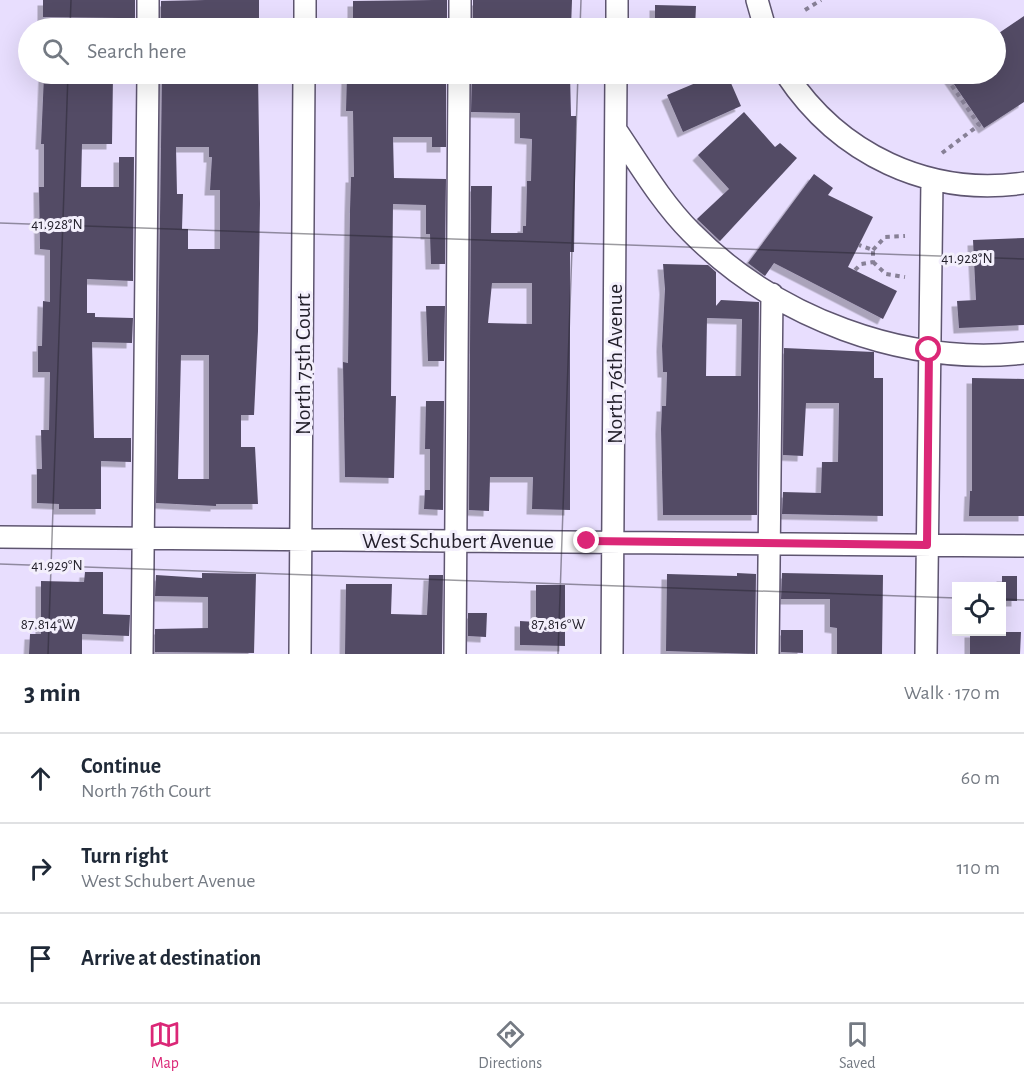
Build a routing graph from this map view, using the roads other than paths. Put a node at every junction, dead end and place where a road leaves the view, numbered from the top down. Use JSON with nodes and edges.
{"nodes":[{"id":1,"x":148,"y":0,"type":"edge"},
{"id":2,"x":305,"y":0,"type":"edge"},
{"id":3,"x":460,"y":0,"type":"edge"},
{"id":4,"x":617,"y":0,"type":"edge"},
{"id":5,"x":757,"y":0,"type":"edge"},
{"id":6,"x":148,"y":18,"type":"edge"},
{"id":7,"x":305,"y":18,"type":"edge"},
{"id":8,"x":460,"y":18,"type":"edge"},
{"id":9,"x":616,"y":18,"type":"edge"},
{"id":10,"x":762,"y":18,"type":"edge"},
{"id":11,"x":148,"y":84,"type":"edge"},
{"id":12,"x":304,"y":84,"type":"edge"},
{"id":13,"x":459,"y":84,"type":"edge"},
{"id":14,"x":616,"y":84,"type":"edge"},
{"id":15,"x":793,"y":84,"type":"edge"},
{"id":16,"x":616,"y":129,"type":"junction"},
{"id":17,"x":932,"y":180,"type":"junction"},
{"id":18,"x":1024,"y":183,"type":"edge"},
{"id":19,"x":772,"y":294,"type":"junction"},
{"id":20,"x":929,"y":350,"type":"junction"},
{"id":21,"x":1024,"y":353,"type":"edge"},
{"id":22,"x":0,"y":537,"type":"edge"},
{"id":23,"x":143,"y":539,"type":"junction"},
{"id":24,"x":301,"y":540,"type":"junction"},
{"id":25,"x":456,"y":540,"type":"junction"},
{"id":26,"x":613,"y":541,"type":"junction"},
{"id":27,"x":769,"y":543,"type":"junction"},
{"id":28,"x":927,"y":545,"type":"junction"},
{"id":29,"x":1024,"y":546,"type":"edge"},
{"id":30,"x":142,"y":654,"type":"edge"},
{"id":31,"x":300,"y":654,"type":"edge"},
{"id":32,"x":455,"y":654,"type":"edge"},
{"id":33,"x":612,"y":654,"type":"edge"},
{"id":34,"x":768,"y":654,"type":"edge"},
{"id":35,"x":926,"y":654,"type":"edge"}],
"edges":[{"from":1,"to":6,"type":"street"},
{"from":2,"to":7,"type":"street"},
{"from":3,"to":8,"type":"street"},
{"from":4,"to":9,"type":"street"},
{"from":5,"to":10,"type":"street"},
{"from":11,"to":23,"type":"street"},
{"from":12,"to":24,"type":"street","name":"North 75th Court"},
{"from":13,"to":25,"type":"street"},
{"from":14,"to":16,"type":"street","name":"North 76th Avenue"},
{"from":15,"to":17,"type":"street"},
{"from":16,"to":19,"type":"street"},
{"from":16,"to":26,"type":"street","name":"North 76th Avenue"},
{"from":17,"to":18,"type":"street"},
{"from":17,"to":20,"type":"street"},
{"from":19,"to":20,"type":"street"},
{"from":19,"to":27,"type":"street"},
{"from":20,"to":21,"type":"street"},
{"from":20,"to":28,"type":"street"},
{"from":22,"to":23,"type":"street","name":"West Schubert Avenue"},
{"from":23,"to":24,"type":"street","name":"West Schubert Avenue"},
{"from":23,"to":30,"type":"street"},
{"from":24,"to":25,"type":"street","name":"West Schubert Avenue"},
{"from":24,"to":31,"type":"street","name":"North 75th Court"},
{"from":25,"to":26,"type":"street","name":"West Schubert Avenue"},
{"from":25,"to":32,"type":"street"},
{"from":26,"to":27,"type":"street","name":"West Schubert Avenue"},
{"from":26,"to":33,"type":"street","name":"North 76th Avenue"},
{"from":27,"to":28,"type":"street","name":"West Schubert Avenue"},
{"from":27,"to":34,"type":"street"},
{"from":28,"to":29,"type":"street","name":"West Schubert Avenue"},
{"from":28,"to":35,"type":"street"}]}
